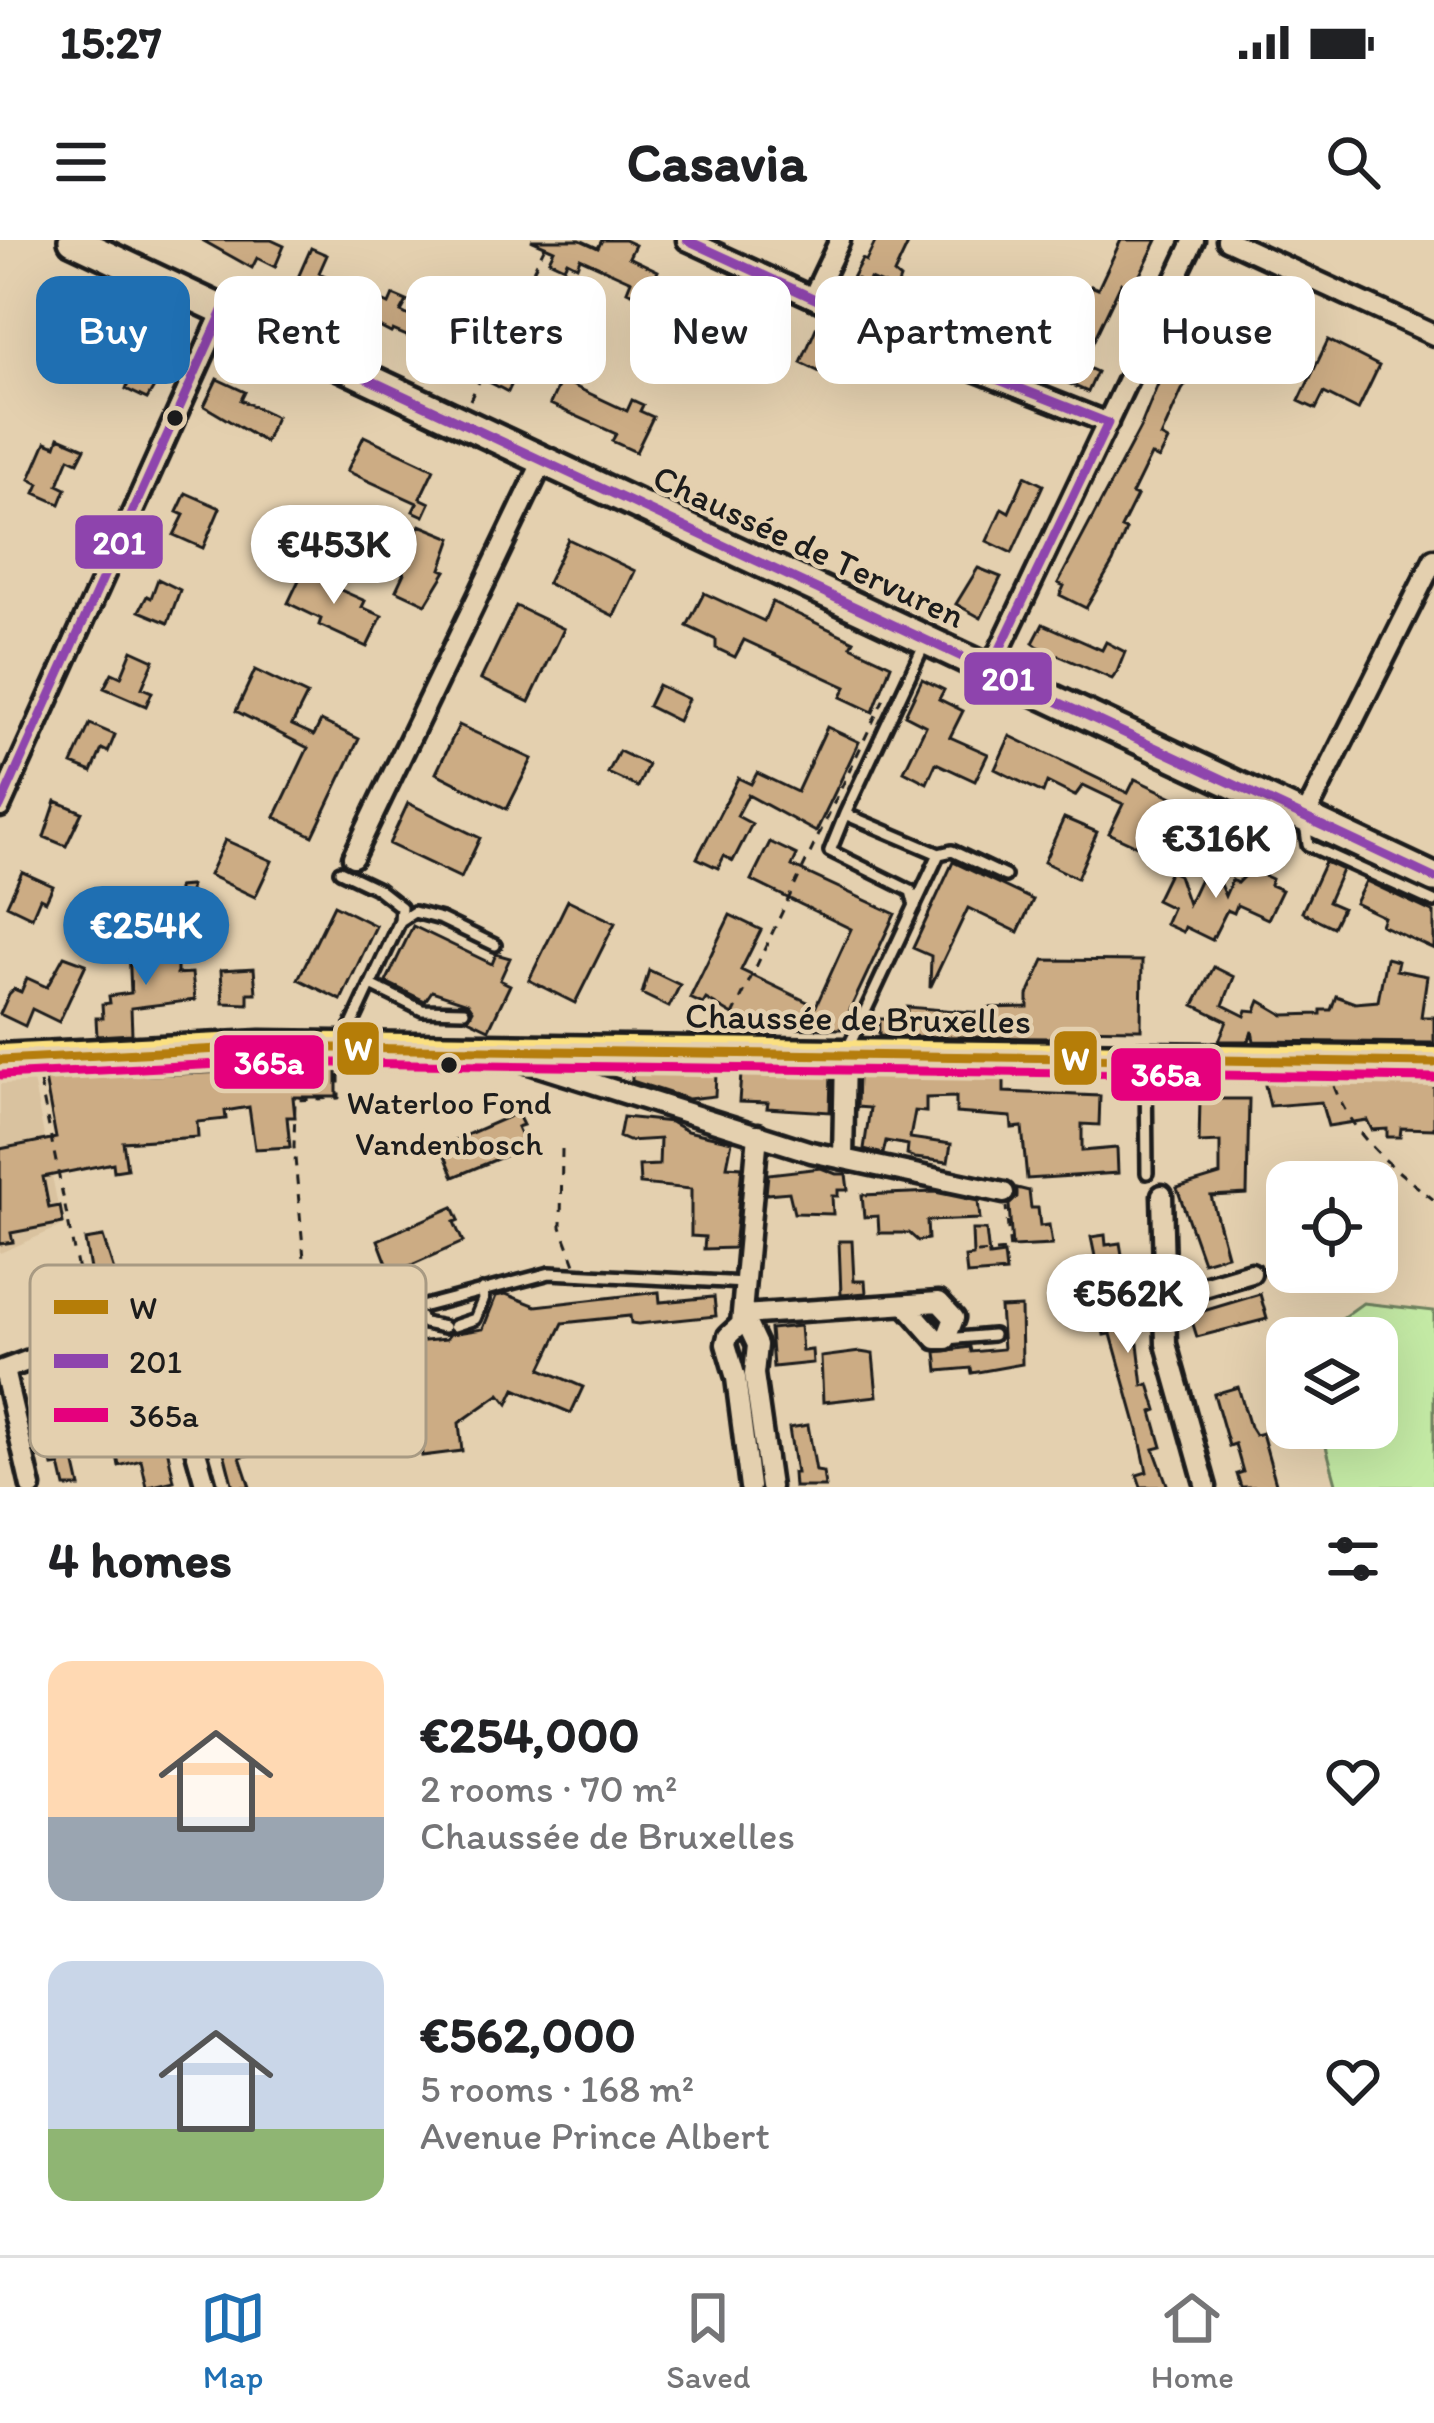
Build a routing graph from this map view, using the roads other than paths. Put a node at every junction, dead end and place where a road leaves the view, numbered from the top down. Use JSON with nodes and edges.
{"nodes":[{"id":1,"x":73,"y":240,"type":"edge"},
{"id":2,"x":687,"y":240,"type":"edge"},
{"id":3,"x":840,"y":240,"type":"edge"},
{"id":4,"x":1194,"y":240,"type":"edge"},
{"id":5,"x":1227,"y":240,"type":"edge"},
{"id":6,"x":813,"y":297,"type":"junction"},
{"id":7,"x":214,"y":307,"type":"edge"},
{"id":8,"x":214,"y":331,"type":"edge"},
{"id":9,"x":1434,"y":334,"type":"edge"},
{"id":10,"x":382,"y":384,"type":"edge"},
{"id":11,"x":1108,"y":423,"type":"junction"},
{"id":12,"x":543,"y":461,"type":"junction"},
{"id":13,"x":1434,"y":560,"type":"edge"},
{"id":14,"x":927,"y":640,"type":"junction"},
{"id":15,"x":990,"y":670,"type":"junction"},
{"id":16,"x":0,"y":808,"type":"edge"},
{"id":17,"x":845,"y":814,"type":"junction"},
{"id":18,"x":1305,"y":818,"type":"junction"},
{"id":19,"x":939,"y":854,"type":"junction"},
{"id":20,"x":347,"y":864,"type":"joint"},
{"id":21,"x":1005,"y":876,"type":"dead end"},
{"id":22,"x":1434,"y":878,"type":"edge"},
{"id":23,"x":1434,"y":902,"type":"edge"},
{"id":24,"x":915,"y":907,"type":"junction"},
{"id":25,"x":400,"y":921,"type":"junction"},
{"id":26,"x":495,"y":944,"type":"dead end"},
{"id":27,"x":370,"y":985,"type":"junction"},
{"id":28,"x":464,"y":1011,"type":"dead end"},
{"id":29,"x":346,"y":1048,"type":"junction"},
{"id":30,"x":492,"y":1051,"type":"junction"},
{"id":31,"x":845,"y":1054,"type":"junction"},
{"id":32,"x":0,"y":1060,"type":"edge"},
{"id":33,"x":1146,"y":1061,"type":"junction"},
{"id":34,"x":1434,"y":1064,"type":"edge"},
{"id":35,"x":758,"y":1134,"type":"junction"},
{"id":36,"x":843,"y":1159,"type":"junction"},
{"id":37,"x":1147,"y":1173,"type":"dead end"},
{"id":38,"x":1004,"y":1193,"type":"road end"},
{"id":39,"x":1162,"y":1195,"type":"dead end"},
{"id":40,"x":1250,"y":1273,"type":"dead end"},
{"id":41,"x":746,"y":1283,"type":"junction"},
{"id":42,"x":482,"y":1291,"type":"junction"},
{"id":43,"x":1162,"y":1299,"type":"junction"},
{"id":44,"x":426,"y":1306,"type":"edge"},
{"id":45,"x":907,"y":1306,"type":"junction"},
{"id":46,"x":741,"y":1319,"type":"junction"},
{"id":47,"x":426,"y":1323,"type":"edge"},
{"id":48,"x":993,"y":1335,"type":"dead end"},
{"id":49,"x":946,"y":1339,"type":"junction"},
{"id":50,"x":2,"y":1370,"type":"edge"},
{"id":51,"x":198,"y":1457,"type":"edge"},
{"id":52,"x":31,"y":1487,"type":"edge"},
{"id":53,"x":206,"y":1487,"type":"edge"},
{"id":54,"x":750,"y":1487,"type":"edge"},
{"id":55,"x":770,"y":1487,"type":"edge"},
{"id":56,"x":1206,"y":1487,"type":"edge"}],
"edges":[{"from":1,"to":7,"type":"main road","name":"Chaussée de Tervuren"},
{"from":2,"to":6,"type":"street"},
{"from":3,"to":6,"type":"street"},
{"from":4,"to":11,"type":"street"},
{"from":5,"to":9,"type":"street"},
{"from":6,"to":11,"type":"street"},
{"from":8,"to":16,"type":"street"},
{"from":10,"to":12,"type":"main road","name":"Chaussée de Tervuren"},
{"from":11,"to":15,"type":"street"},
{"from":12,"to":14,"type":"main road","name":"Chaussée de Tervuren"},
{"from":12,"to":20,"type":"street"},
{"from":13,"to":18,"type":"street"},
{"from":14,"to":15,"type":"main road","name":"Chaussée de Tervuren"},
{"from":14,"to":17,"type":"lane"},
{"from":15,"to":18,"type":"main road","name":"Chaussée de Tervuren"},
{"from":17,"to":19,"type":"lane"},
{"from":17,"to":24,"type":"lane"},
{"from":18,"to":22,"type":"main road","name":"Chaussée de Tervuren"},
{"from":18,"to":23,"type":"lane","name":"Chaussée de Tervuren"},
{"from":19,"to":21,"type":"lane"},
{"from":19,"to":24,"type":"lane"},
{"from":20,"to":25,"type":"lane"},
{"from":24,"to":31,"type":"lane"},
{"from":25,"to":26,"type":"lane"},
{"from":25,"to":27,"type":"lane"},
{"from":27,"to":28,"type":"lane"},
{"from":27,"to":29,"type":"lane"},
{"from":29,"to":30,"type":"main road","name":"Chaussée de Bruxelles"},
{"from":29,"to":32,"type":"main road","name":"Chaussée de Bruxelles"},
{"from":30,"to":31,"type":"main road","name":"Chaussée de Bruxelles"},
{"from":30,"to":35,"type":"street"},
{"from":31,"to":33,"type":"main road","name":"Chaussée de Bruxelles"},
{"from":31,"to":36,"type":"street"},
{"from":33,"to":34,"type":"main road","name":"Chaussée de Bruxelles"},
{"from":33,"to":37,"type":"lane"},
{"from":35,"to":36,"type":"street"},
{"from":35,"to":41,"type":"street"},
{"from":36,"to":38,"type":"street"},
{"from":39,"to":43,"type":"street"},
{"from":40,"to":43,"type":"street"},
{"from":41,"to":42,"type":"lane"},
{"from":41,"to":46,"type":"street"},
{"from":42,"to":44,"type":"lane"},
{"from":42,"to":47,"type":"lane"},
{"from":43,"to":56,"type":"street"},
{"from":45,"to":46,"type":"street"},
{"from":45,"to":49,"type":"street"},
{"from":45,"to":49,"type":"street"},
{"from":46,"to":54,"type":"street"},
{"from":46,"to":55,"type":"street"},
{"from":48,"to":49,"type":"lane"},
{"from":50,"to":52,"type":"street"},
{"from":51,"to":53,"type":"street"}]}
